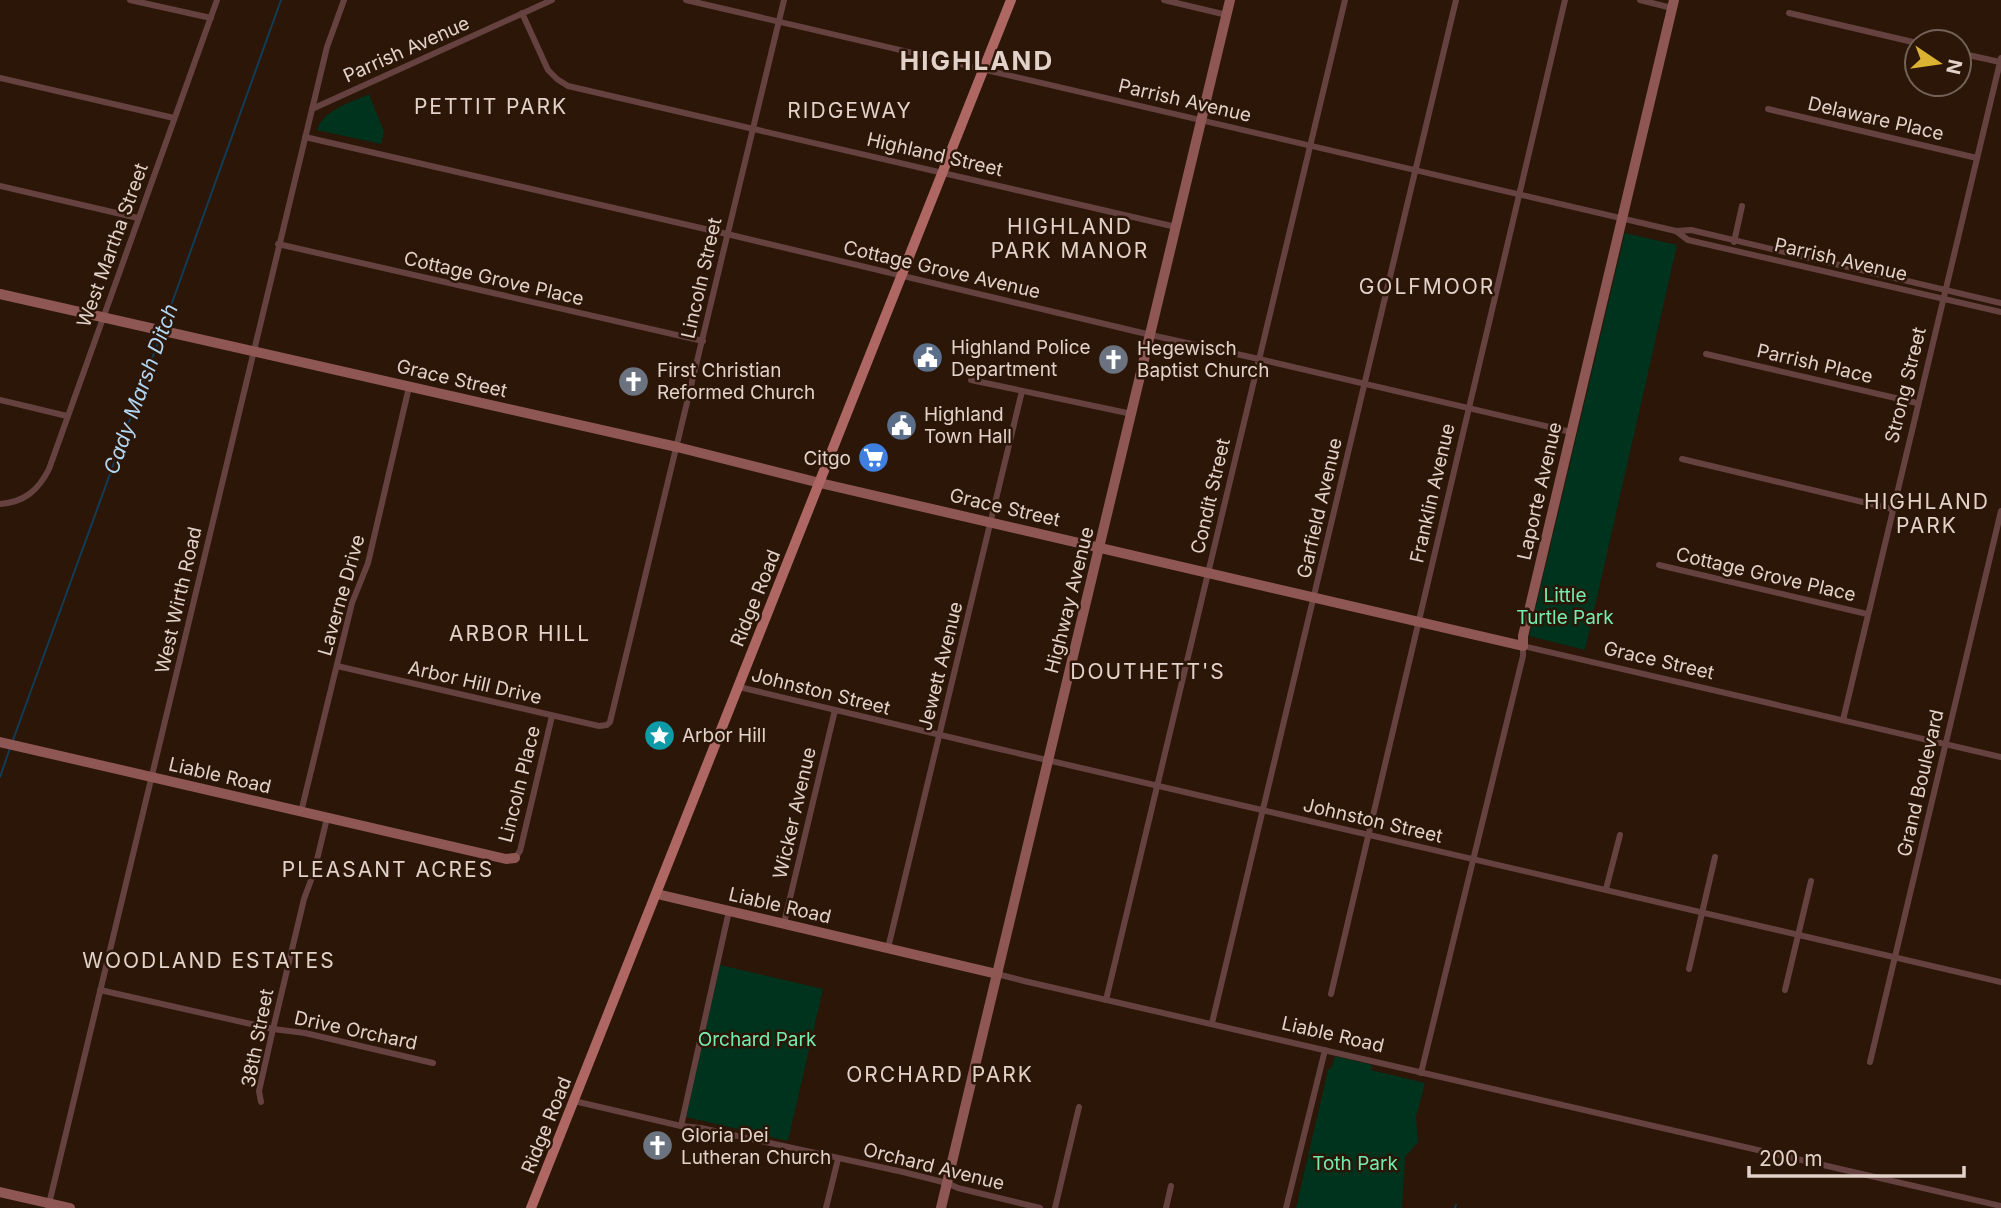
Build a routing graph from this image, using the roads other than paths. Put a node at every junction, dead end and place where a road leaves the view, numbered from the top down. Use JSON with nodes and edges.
{"nodes":[{"id":1,"x":130,"y":0,"type":"edge"},
{"id":2,"x":217,"y":0,"type":"edge"},
{"id":3,"x":344,"y":0,"type":"edge"},
{"id":4,"x":552,"y":0,"type":"edge"},
{"id":5,"x":686,"y":0,"type":"edge"},
{"id":6,"x":784,"y":0,"type":"edge"},
{"id":7,"x":1011,"y":0,"type":"edge"},
{"id":8,"x":1164,"y":0,"type":"edge"},
{"id":9,"x":1230,"y":0,"type":"edge"},
{"id":10,"x":1345,"y":0,"type":"edge"},
{"id":11,"x":1456,"y":0,"type":"edge"},
{"id":12,"x":1565,"y":0,"type":"edge"},
{"id":13,"x":1640,"y":0,"type":"edge"},
{"id":14,"x":1673,"y":4,"type":"edge"},
{"id":15,"x":523,"y":13,"type":"junction"},
{"id":16,"x":1789,"y":13,"type":"dead end"},
{"id":17,"x":1227,"y":15,"type":"junction"},
{"id":18,"x":211,"y":18,"type":"junction"},
{"id":19,"x":779,"y":21,"type":"junction"},
{"id":20,"x":1903,"y":40,"type":"edge"},
{"id":21,"x":1973,"y":55,"type":"edge"},
{"id":22,"x":2001,"y":60,"type":"edge"},
{"id":23,"x":984,"y":68,"type":"junction"},
{"id":24,"x":0,"y":78,"type":"edge"},
{"id":25,"x":312,"y":108,"type":"junction"},
{"id":26,"x":1768,"y":110,"type":"dead end"},
{"id":27,"x":174,"y":118,"type":"junction"},
{"id":28,"x":1201,"y":120,"type":"junction"},
{"id":29,"x":753,"y":128,"type":"junction"},
{"id":30,"x":305,"y":138,"type":"junction"},
{"id":31,"x":1310,"y":145,"type":"junction"},
{"id":32,"x":1977,"y":158,"type":"junction"},
{"id":33,"x":1415,"y":171,"type":"junction"},
{"id":34,"x":943,"y":172,"type":"junction"},
{"id":35,"x":0,"y":186,"type":"edge"},
{"id":36,"x":1519,"y":194,"type":"junction"},
{"id":37,"x":1742,"y":206,"type":"dead end"},
{"id":38,"x":138,"y":218,"type":"junction"},
{"id":39,"x":1622,"y":219,"type":"junction"},
{"id":40,"x":1175,"y":227,"type":"junction"},
{"id":41,"x":1676,"y":231,"type":"junction"},
{"id":42,"x":727,"y":234,"type":"junction"},
{"id":43,"x":1734,"y":240,"type":"junction"},
{"id":44,"x":278,"y":244,"type":"junction"},
{"id":45,"x":1731,"y":250,"type":"junction"},
{"id":46,"x":902,"y":275,"type":"junction"},
{"id":47,"x":1945,"y":290,"type":"junction"},
{"id":48,"x":0,"y":294,"type":"edge"},
{"id":49,"x":1942,"y":299,"type":"junction"},
{"id":50,"x":2001,"y":303,"type":"edge"},
{"id":51,"x":2001,"y":313,"type":"edge"},
{"id":52,"x":103,"y":317,"type":"junction"},
{"id":53,"x":1151,"y":335,"type":"junction"},
{"id":54,"x":703,"y":341,"type":"junction"},
{"id":55,"x":254,"y":351,"type":"junction"},
{"id":56,"x":1706,"y":354,"type":"dead end"},
{"id":57,"x":1259,"y":359,"type":"junction"},
{"id":58,"x":971,"y":380,"type":"dead end"},
{"id":59,"x":1365,"y":384,"type":"junction"},
{"id":60,"x":410,"y":387,"type":"junction"},
{"id":61,"x":1022,"y":391,"type":"junction"},
{"id":62,"x":0,"y":401,"type":"edge"},
{"id":63,"x":1917,"y":403,"type":"junction"},
{"id":64,"x":1468,"y":408,"type":"junction"},
{"id":65,"x":1132,"y":414,"type":"junction"},
{"id":66,"x":67,"y":416,"type":"junction"},
{"id":67,"x":1571,"y":432,"type":"junction"},
{"id":68,"x":677,"y":447,"type":"junction"},
{"id":69,"x":1682,"y":459,"type":"dead end"},
{"id":70,"x":820,"y":483,"type":"junction"},
{"id":71,"x":0,"y":504,"type":"edge"},
{"id":72,"x":1892,"y":509,"type":"junction"},
{"id":73,"x":2001,"y":511,"type":"edge"},
{"id":74,"x":991,"y":521,"type":"junction"},
{"id":75,"x":1100,"y":547,"type":"junction"},
{"id":76,"x":1659,"y":565,"type":"dead end"},
{"id":77,"x":1209,"y":572,"type":"junction"},
{"id":78,"x":1314,"y":597,"type":"junction"},
{"id":79,"x":1867,"y":614,"type":"junction"},
{"id":80,"x":1418,"y":621,"type":"junction"},
{"id":81,"x":1523,"y":646,"type":"junction"},
{"id":82,"x":337,"y":666,"type":"junction"},
{"id":83,"x":739,"y":687,"type":"junction"},
{"id":84,"x":835,"y":710,"type":"junction"},
{"id":85,"x":552,"y":716,"type":"junction"},
{"id":86,"x":1843,"y":720,"type":"junction"},
{"id":87,"x":607,"y":725,"type":"joint"},
{"id":88,"x":939,"y":735,"type":"junction"},
{"id":89,"x":3,"y":743,"type":"edge"},
{"id":90,"x":1945,"y":744,"type":"junction"},
{"id":91,"x":2001,"y":757,"type":"edge"},
{"id":92,"x":1048,"y":761,"type":"junction"},
{"id":93,"x":152,"y":777,"type":"junction"},
{"id":94,"x":1157,"y":785,"type":"junction"},
{"id":95,"x":1263,"y":810,"type":"junction"},
{"id":96,"x":301,"y":812,"type":"junction"},
{"id":97,"x":327,"y":817,"type":"junction"},
{"id":98,"x":1368,"y":835,"type":"junction"},
{"id":99,"x":1620,"y":835,"type":"dead end"},
{"id":100,"x":1715,"y":857,"type":"dead end"},
{"id":101,"x":515,"y":858,"type":"joint"},
{"id":102,"x":1474,"y":859,"type":"junction"},
{"id":103,"x":1811,"y":881,"type":"dead end"},
{"id":104,"x":1606,"y":889,"type":"junction"},
{"id":105,"x":657,"y":894,"type":"junction"},
{"id":106,"x":729,"y":911,"type":"junction"},
{"id":107,"x":1702,"y":913,"type":"junction"},
{"id":108,"x":784,"y":923,"type":"junction"},
{"id":109,"x":1798,"y":935,"type":"junction"},
{"id":110,"x":888,"y":948,"type":"junction"},
{"id":111,"x":1895,"y":958,"type":"junction"},
{"id":112,"x":1689,"y":969,"type":"dead end"},
{"id":113,"x":998,"y":974,"type":"junction"},
{"id":114,"x":2001,"y":982,"type":"edge"},
{"id":115,"x":100,"y":990,"type":"junction"},
{"id":116,"x":1785,"y":990,"type":"dead end"},
{"id":117,"x":1331,"y":994,"type":"dead end"},
{"id":118,"x":1106,"y":1000,"type":"junction"},
{"id":119,"x":1212,"y":1023,"type":"junction"},
{"id":120,"x":273,"y":1029,"type":"junction"},
{"id":121,"x":1325,"y":1050,"type":"junction"},
{"id":122,"x":1870,"y":1062,"type":"dead end"},
{"id":123,"x":433,"y":1063,"type":"dead end"},
{"id":124,"x":1422,"y":1073,"type":"junction"},
{"id":125,"x":574,"y":1101,"type":"junction"},
{"id":126,"x":261,"y":1102,"type":"dead end"},
{"id":127,"x":1079,"y":1107,"type":"dead end"},
{"id":128,"x":681,"y":1126,"type":"junction"},
{"id":129,"x":838,"y":1159,"type":"junction"},
{"id":130,"x":947,"y":1183,"type":"junction"},
{"id":131,"x":1171,"y":1186,"type":"dead end"},
{"id":132,"x":0,"y":1192,"type":"edge"},
{"id":133,"x":48,"y":1206,"type":"edge"},
{"id":134,"x":2001,"y":1206,"type":"edge"},
{"id":135,"x":70,"y":1208,"type":"edge"},
{"id":136,"x":531,"y":1208,"type":"edge"},
{"id":137,"x":826,"y":1208,"type":"edge"},
{"id":138,"x":941,"y":1208,"type":"edge"},
{"id":139,"x":1040,"y":1208,"type":"edge"},
{"id":140,"x":1055,"y":1208,"type":"edge"},
{"id":141,"x":1166,"y":1208,"type":"edge"},
{"id":142,"x":1286,"y":1208,"type":"edge"}],
"edges":[{"from":1,"to":18,"type":"street"},
{"from":2,"to":18,"type":"street","name":"West Martha Street"},
{"from":3,"to":25,"type":"street","name":"West Wirth Road"},
{"from":4,"to":15,"type":"street","name":"Parrish Avenue"},
{"from":5,"to":19,"type":"street","name":"Parrish Avenue"},
{"from":6,"to":19,"type":"street","name":"Lincoln Street"},
{"from":7,"to":23,"type":"main road","name":"Ridge Road"},
{"from":8,"to":17,"type":"street"},
{"from":9,"to":17,"type":"street","name":"Highway Avenue"},
{"from":10,"to":31,"type":"street","name":"Condit Street"},
{"from":11,"to":33,"type":"street","name":"Garfield Avenue"},
{"from":12,"to":36,"type":"street","name":"Franklin Avenue"},
{"from":13,"to":14,"type":"street"},
{"from":14,"to":39,"type":"street","name":"Laporte Avenue"},
{"from":15,"to":25,"type":"street","name":"Parrish Avenue"},
{"from":15,"to":29,"type":"street","name":"Highland Street"},
{"from":16,"to":20,"type":"street"},
{"from":17,"to":28,"type":"street","name":"Highway Avenue"},
{"from":18,"to":27,"type":"street","name":"West Martha Street"},
{"from":19,"to":23,"type":"street","name":"Parrish Avenue"},
{"from":19,"to":29,"type":"street","name":"Lincoln Street"},
{"from":21,"to":22,"type":"street"},
{"from":22,"to":32,"type":"street","name":"Strong Street"},
{"from":23,"to":28,"type":"street","name":"Parrish Avenue"},
{"from":23,"to":34,"type":"main road","name":"Ridge Road"},
{"from":24,"to":27,"type":"street"},
{"from":25,"to":30,"type":"street","name":"West Wirth Road"},
{"from":26,"to":32,"type":"street","name":"Delaware Place"},
{"from":27,"to":38,"type":"street","name":"West Martha Street"},
{"from":28,"to":31,"type":"street","name":"Parrish Avenue"},
{"from":28,"to":40,"type":"street","name":"Highway Avenue"},
{"from":29,"to":34,"type":"street","name":"Highland Street"},
{"from":29,"to":42,"type":"street","name":"Lincoln Street"},
{"from":30,"to":42,"type":"street","name":"Cottage Grove Avenue"},
{"from":30,"to":44,"type":"street","name":"West Wirth Road"},
{"from":31,"to":33,"type":"street","name":"Parrish Avenue"},
{"from":31,"to":57,"type":"street","name":"Condit Street"},
{"from":32,"to":47,"type":"street","name":"Strong Street"},
{"from":33,"to":36,"type":"street","name":"Parrish Avenue"},
{"from":33,"to":59,"type":"street","name":"Garfield Avenue"},
{"from":34,"to":40,"type":"street","name":"Highland Street"},
{"from":34,"to":46,"type":"main road","name":"Ridge Road"},
{"from":35,"to":38,"type":"street"},
{"from":36,"to":39,"type":"street","name":"Parrish Avenue"},
{"from":36,"to":64,"type":"street","name":"Franklin Avenue"},
{"from":37,"to":43,"type":"street"},
{"from":38,"to":52,"type":"street","name":"West Martha Street"},
{"from":39,"to":41,"type":"street","name":"Parrish Avenue"},
{"from":39,"to":67,"type":"street","name":"Laporte Avenue"},
{"from":40,"to":53,"type":"street","name":"Highway Avenue"},
{"from":41,"to":43,"type":"street","name":"Parrish Avenue"},
{"from":41,"to":45,"type":"street","name":"Parrish Avenue"},
{"from":42,"to":46,"type":"street","name":"Cottage Grove Avenue"},
{"from":42,"to":54,"type":"street","name":"Lincoln Street"},
{"from":43,"to":45,"type":"street"},
{"from":43,"to":47,"type":"street","name":"Parrish Avenue"},
{"from":44,"to":54,"type":"street","name":"Cottage Grove Place"},
{"from":44,"to":55,"type":"street","name":"West Wirth Road"},
{"from":45,"to":49,"type":"street","name":"Parrish Avenue"},
{"from":46,"to":53,"type":"street","name":"Cottage Grove Avenue"},
{"from":46,"to":70,"type":"main road","name":"Ridge Road"},
{"from":47,"to":49,"type":"street","name":"Strong Street"},
{"from":47,"to":50,"type":"street","name":"Parrish Avenue"},
{"from":48,"to":52,"type":"street","name":"Grace Street"},
{"from":49,"to":51,"type":"street","name":"Parrish Avenue"},
{"from":49,"to":63,"type":"street","name":"Strong Street"},
{"from":52,"to":55,"type":"street","name":"Grace Street"},
{"from":52,"to":66,"type":"street","name":"West Martha Street"},
{"from":53,"to":57,"type":"street","name":"Cottage Grove Avenue"},
{"from":53,"to":65,"type":"street","name":"Highway Avenue"},
{"from":54,"to":68,"type":"street","name":"Lincoln Street"},
{"from":55,"to":60,"type":"street","name":"Grace Street"},
{"from":55,"to":93,"type":"street","name":"West Wirth Road"},
{"from":56,"to":63,"type":"street","name":"Parrish Place"},
{"from":57,"to":59,"type":"street","name":"Cottage Grove Avenue"},
{"from":57,"to":77,"type":"street","name":"Condit Street"},
{"from":58,"to":61,"type":"street"},
{"from":59,"to":64,"type":"street","name":"Cottage Grove Avenue"},
{"from":59,"to":78,"type":"street","name":"Garfield Avenue"},
{"from":60,"to":68,"type":"street","name":"Grace Street"},
{"from":60,"to":82,"type":"street","name":"Laverne Drive"},
{"from":61,"to":65,"type":"street"},
{"from":61,"to":74,"type":"street","name":"Jewett Avenue"},
{"from":62,"to":66,"type":"street"},
{"from":63,"to":72,"type":"street","name":"Strong Street"},
{"from":64,"to":67,"type":"street","name":"Cottage Grove Avenue"},
{"from":64,"to":80,"type":"street","name":"Franklin Avenue"},
{"from":65,"to":75,"type":"street","name":"Highway Avenue"},
{"from":66,"to":71,"type":"street","name":"West Martha Street"},
{"from":67,"to":81,"type":"street","name":"Laporte Avenue"},
{"from":68,"to":70,"type":"street","name":"Grace Street"},
{"from":68,"to":87,"type":"street","name":"Lincoln Street"},
{"from":69,"to":72,"type":"street"},
{"from":70,"to":74,"type":"street","name":"Grace Street"},
{"from":70,"to":83,"type":"main road","name":"Ridge Road"},
{"from":72,"to":79,"type":"street","name":"Strong Street"},
{"from":73,"to":90,"type":"street","name":"Grand Boulevard"},
{"from":74,"to":75,"type":"street","name":"Grace Street"},
{"from":74,"to":88,"type":"street","name":"Jewett Avenue"},
{"from":75,"to":77,"type":"street","name":"Grace Street"},
{"from":75,"to":92,"type":"street","name":"Highway Avenue"},
{"from":76,"to":79,"type":"street","name":"Cottage Grove Place"},
{"from":77,"to":78,"type":"street","name":"Grace Street"},
{"from":77,"to":94,"type":"street","name":"Condit Street"},
{"from":78,"to":80,"type":"street","name":"Grace Street"},
{"from":78,"to":95,"type":"street","name":"Garfield Avenue"},
{"from":79,"to":86,"type":"street","name":"Strong Street"},
{"from":80,"to":81,"type":"street","name":"Grace Street"},
{"from":80,"to":98,"type":"street","name":"Franklin Avenue"},
{"from":81,"to":86,"type":"street","name":"Grace Street"},
{"from":81,"to":102,"type":"street","name":"Laporte Avenue"},
{"from":82,"to":85,"type":"street","name":"Arbor Hill Drive"},
{"from":82,"to":96,"type":"street","name":"Laverne Drive"},
{"from":83,"to":84,"type":"street","name":"Johnston Street"},
{"from":83,"to":105,"type":"main road","name":"Ridge Road"},
{"from":84,"to":88,"type":"street","name":"Johnston Street"},
{"from":84,"to":108,"type":"street","name":"Wicker Avenue"},
{"from":85,"to":87,"type":"street","name":"Arbor Hill Drive"},
{"from":85,"to":101,"type":"street","name":"Lincoln Place"},
{"from":86,"to":90,"type":"street","name":"Grace Street"},
{"from":88,"to":92,"type":"street","name":"Johnston Street"},
{"from":88,"to":110,"type":"street","name":"Jewett Avenue"},
{"from":89,"to":93,"type":"street","name":"Liable Road"},
{"from":90,"to":91,"type":"street","name":"Grace Street"},
{"from":90,"to":111,"type":"street","name":"Grand Boulevard"},
{"from":92,"to":94,"type":"street","name":"Johnston Street"},
{"from":92,"to":113,"type":"street","name":"Highway Avenue"},
{"from":93,"to":96,"type":"street","name":"Liable Road"},
{"from":93,"to":115,"type":"street","name":"West Wirth Road"},
{"from":94,"to":95,"type":"street","name":"Johnston Street"},
{"from":94,"to":118,"type":"street","name":"Condit Street"},
{"from":95,"to":98,"type":"street","name":"Johnston Street"},
{"from":95,"to":119,"type":"street","name":"Garfield Avenue"},
{"from":96,"to":97,"type":"street","name":"Liable Road"},
{"from":97,"to":101,"type":"street","name":"Liable Road"},
{"from":97,"to":120,"type":"street","name":"38th Street"},
{"from":98,"to":102,"type":"street","name":"Johnston Street"},
{"from":98,"to":117,"type":"street","name":"Franklin Avenue"},
{"from":99,"to":104,"type":"street"},
{"from":100,"to":107,"type":"street"},
{"from":102,"to":104,"type":"street","name":"Johnston Street"},
{"from":102,"to":124,"type":"street","name":"Laporte Avenue"},
{"from":103,"to":109,"type":"street"},
{"from":104,"to":107,"type":"street","name":"Johnston Street"},
{"from":105,"to":106,"type":"street","name":"Liable Road"},
{"from":105,"to":125,"type":"main road","name":"Ridge Road"},
{"from":106,"to":108,"type":"street","name":"Liable Road"},
{"from":106,"to":128,"type":"street"},
{"from":107,"to":109,"type":"street","name":"Johnston Street"},
{"from":107,"to":112,"type":"street"},
{"from":108,"to":110,"type":"street","name":"Liable Road"},
{"from":109,"to":111,"type":"street","name":"Johnston Street"},
{"from":109,"to":116,"type":"street"},
{"from":110,"to":113,"type":"street","name":"Liable Road"},
{"from":111,"to":114,"type":"street","name":"Johnston Street"},
{"from":111,"to":122,"type":"street","name":"Grand Boulevard"},
{"from":113,"to":118,"type":"street","name":"Liable Road"},
{"from":113,"to":130,"type":"street","name":"Highway Avenue"},
{"from":115,"to":120,"type":"street","name":"Drive Orchard"},
{"from":115,"to":133,"type":"street","name":"West Wirth Road"},
{"from":118,"to":119,"type":"street","name":"Liable Road"},
{"from":119,"to":121,"type":"street","name":"Liable Road"},
{"from":120,"to":123,"type":"street","name":"Drive Orchard"},
{"from":120,"to":126,"type":"street","name":"38th Street"},
{"from":121,"to":124,"type":"street","name":"Liable Road"},
{"from":121,"to":142,"type":"street"},
{"from":124,"to":134,"type":"street","name":"Liable Road"},
{"from":125,"to":128,"type":"street","name":"Orchard Avenue"},
{"from":125,"to":136,"type":"main road","name":"Ridge Road"},
{"from":127,"to":140,"type":"street"},
{"from":128,"to":129,"type":"street","name":"Orchard Avenue"},
{"from":129,"to":130,"type":"street","name":"Orchard Avenue"},
{"from":129,"to":137,"type":"street"},
{"from":130,"to":138,"type":"street","name":"Highway Avenue"},
{"from":130,"to":139,"type":"street","name":"Orchard Avenue"},
{"from":131,"to":141,"type":"street"},
{"from":132,"to":133,"type":"street"},
{"from":133,"to":135,"type":"street"}]}
